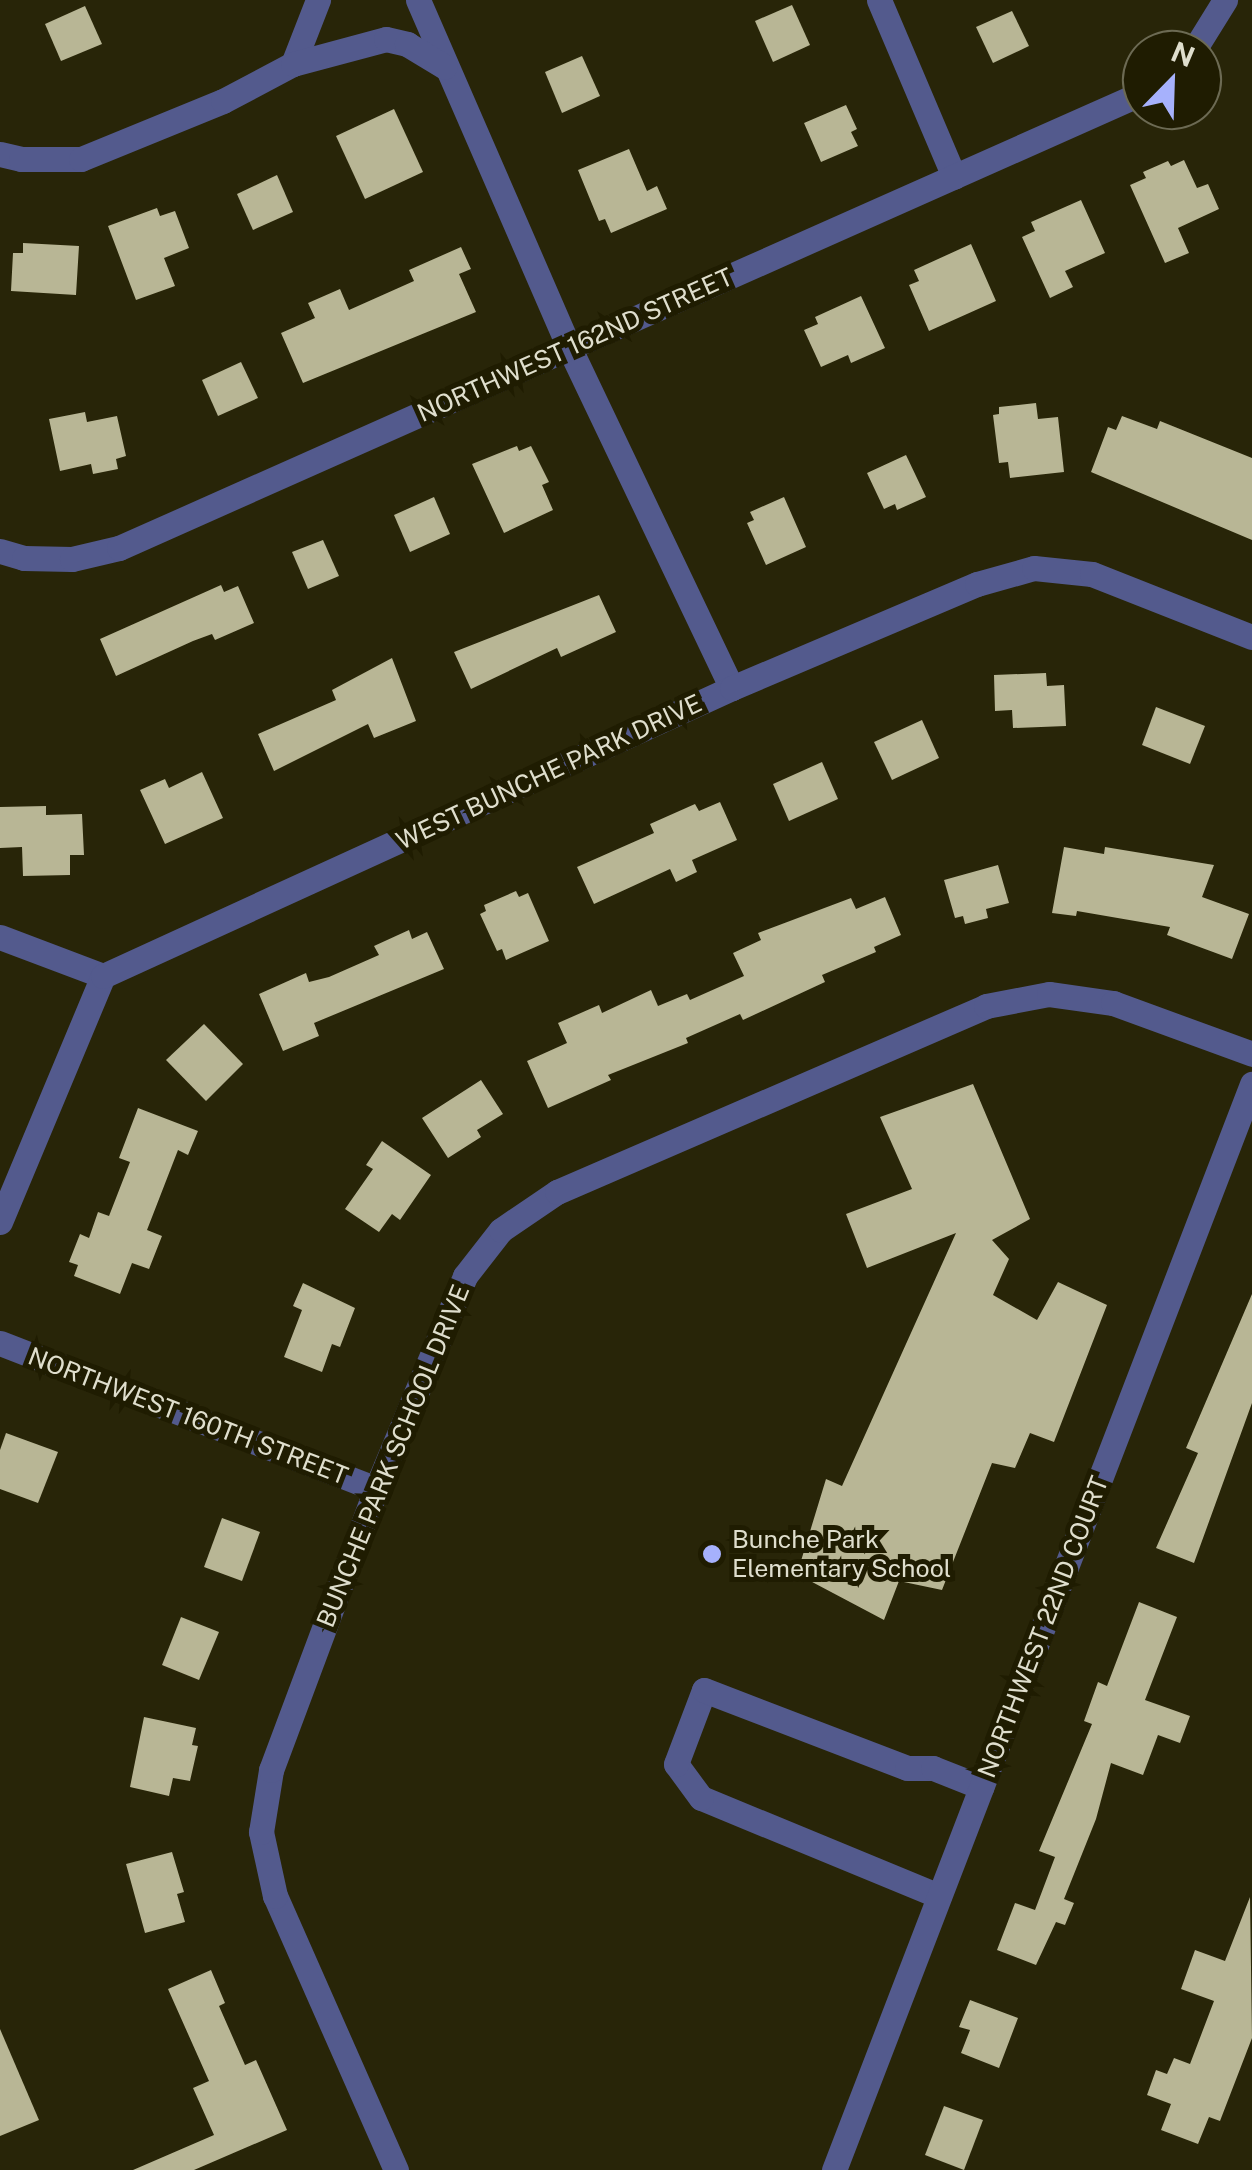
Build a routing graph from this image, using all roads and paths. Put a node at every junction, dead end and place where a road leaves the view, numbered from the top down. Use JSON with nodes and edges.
{"nodes":[{"id":1,"x":416,"y":0,"type":"edge"},
{"id":2,"x":879,"y":0,"type":"edge"},
{"id":3,"x":1225,"y":0,"type":"edge"},
{"id":4,"x":316,"y":5,"type":"edge"},
{"id":5,"x":1206,"y":30,"type":"edge"},
{"id":6,"x":386,"y":39,"type":"junction"},
{"id":7,"x":352,"y":48,"type":"junction"},
{"id":8,"x":293,"y":64,"type":"junction"},
{"id":9,"x":445,"y":68,"type":"junction"},
{"id":10,"x":1122,"y":102,"type":"edge"},
{"id":11,"x":0,"y":154,"type":"edge"},
{"id":12,"x":954,"y":177,"type":"junction"},
{"id":13,"x":569,"y":347,"type":"junction"},
{"id":14,"x":0,"y":551,"type":"edge"},
{"id":15,"x":1252,"y":637,"type":"edge"},
{"id":16,"x":732,"y":688,"type":"junction"},
{"id":17,"x":0,"y":936,"type":"edge"},
{"id":18,"x":103,"y":976,"type":"junction"},
{"id":19,"x":1252,"y":1054,"type":"edge"},
{"id":20,"x":1252,"y":1084,"type":"edge"},
{"id":21,"x":0,"y":1222,"type":"edge"},
{"id":22,"x":0,"y":1343,"type":"edge"},
{"id":23,"x":376,"y":1489,"type":"junction"},
{"id":24,"x":982,"y":1786,"type":"junction"},
{"id":25,"x":939,"y":1896,"type":"junction"},
{"id":26,"x":396,"y":2170,"type":"edge"},
{"id":27,"x":834,"y":2170,"type":"edge"}],
"edges":[{"from":1,"to":6,"type":"street"},
{"from":1,"to":9,"type":"street"},
{"from":2,"to":12,"type":"street"},
{"from":3,"to":5,"type":"street"},
{"from":4,"to":7,"type":"street"},
{"from":4,"to":8,"type":"street"},
{"from":6,"to":7,"type":"street"},
{"from":6,"to":9,"type":"street"},
{"from":7,"to":8,"type":"street"},
{"from":8,"to":11,"type":"street"},
{"from":9,"to":13,"type":"street"},
{"from":10,"to":12,"type":"street","name":"NORTHWEST 162ND STREET"},
{"from":12,"to":13,"type":"street","name":"NORTHWEST 162ND STREET"},
{"from":13,"to":14,"type":"street","name":"NORTHWEST 162ND STREET"},
{"from":13,"to":16,"type":"street"},
{"from":15,"to":16,"type":"street","name":"WEST BUNCHE PARK DRIVE"},
{"from":16,"to":18,"type":"street","name":"WEST BUNCHE PARK DRIVE"},
{"from":17,"to":18,"type":"street"},
{"from":18,"to":21,"type":"street"},
{"from":19,"to":23,"type":"street","name":"BUNCHE PARK SCHOOL DRIVE"},
{"from":20,"to":24,"type":"street","name":"NORTHWEST 22ND COURT"},
{"from":22,"to":23,"type":"street","name":"NORTHWEST 160TH STREET"},
{"from":23,"to":26,"type":"street","name":"BUNCHE PARK SCHOOL DRIVE"},
{"from":24,"to":25,"type":"street","name":"NORTHWEST 22ND COURT"},
{"from":24,"to":25,"type":"street"},
{"from":25,"to":27,"type":"street","name":"NORTHWEST 22ND COURT"}]}
